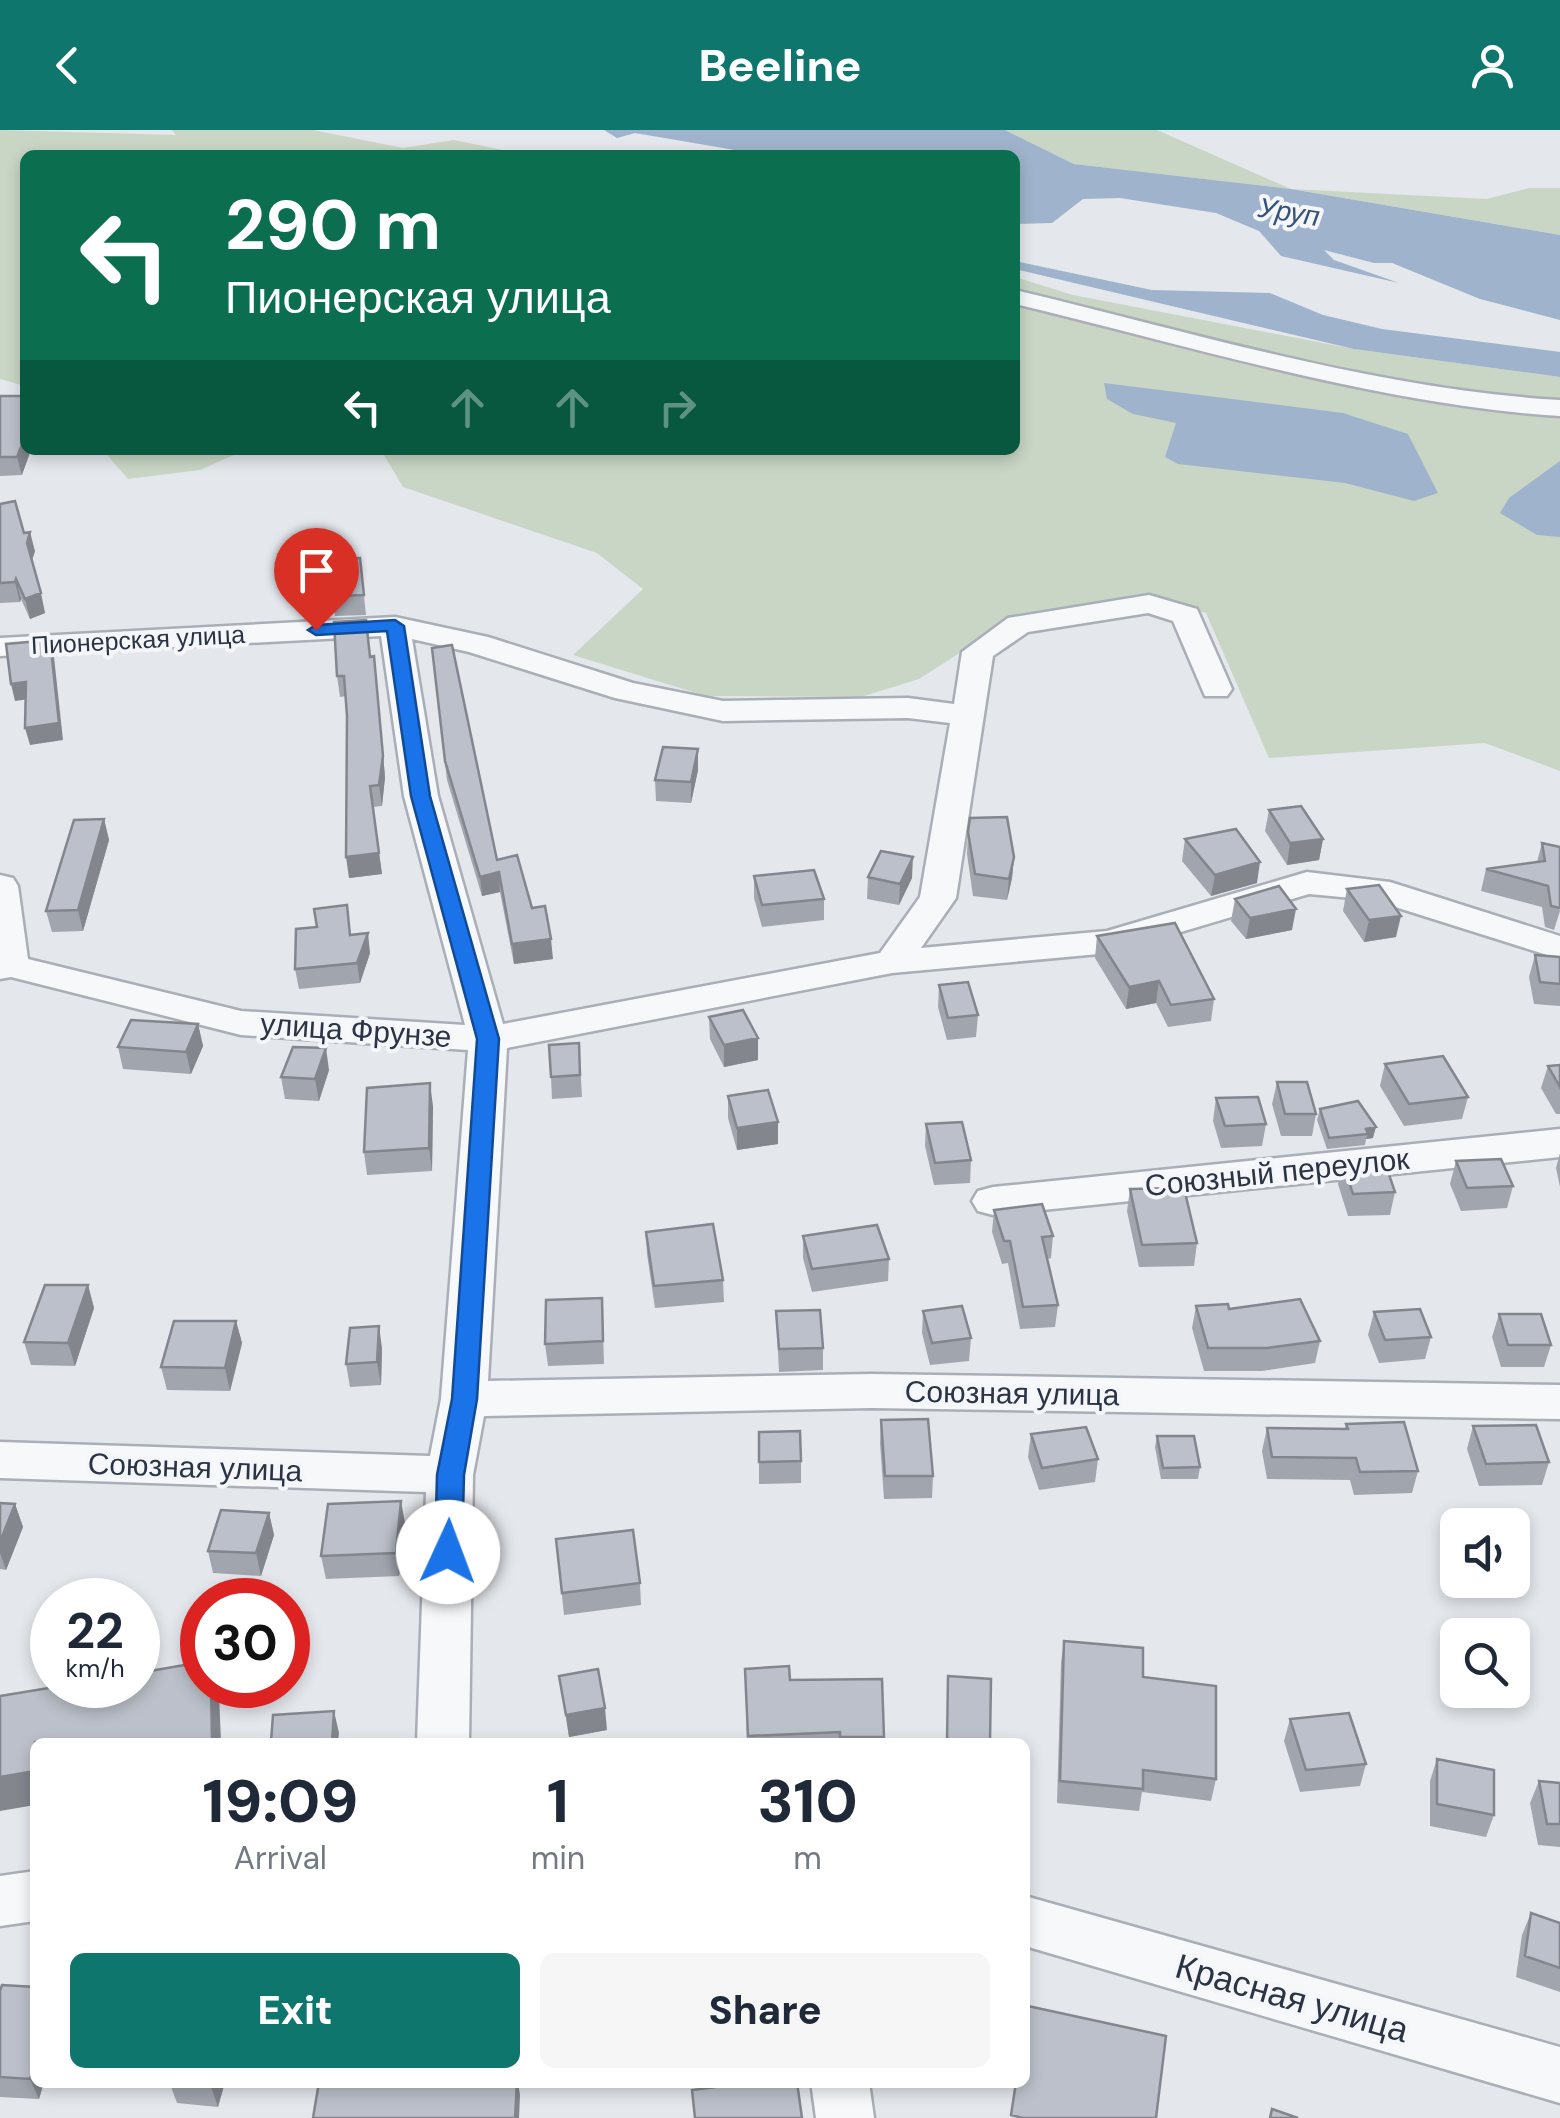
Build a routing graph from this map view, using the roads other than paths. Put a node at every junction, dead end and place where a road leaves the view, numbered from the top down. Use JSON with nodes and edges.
{"nodes":[{"id":1,"x":1020,"y":299,"type":"edge"},
{"id":2,"x":1560,"y":408,"type":"edge"},
{"id":3,"x":395,"y":626,"type":"junction"},
{"id":4,"x":0,"y":648,"type":"edge"},
{"id":5,"x":1216,"y":688,"type":"dead end"},
{"id":6,"x":966,"y":715,"type":"junction"},
{"id":7,"x":0,"y":886,"type":"edge"},
{"id":8,"x":1560,"y":948,"type":"edge"},
{"id":9,"x":892,"y":962,"type":"junction"},
{"id":10,"x":5,"y":967,"type":"edge"},
{"id":11,"x":488,"y":1039,"type":"junction"},
{"id":12,"x":1560,"y":1143,"type":"edge"},
{"id":13,"x":993,"y":1201,"type":"dead end"},
{"id":14,"x":464,"y":1399,"type":"junction"},
{"id":15,"x":1560,"y":1402,"type":"edge"},
{"id":16,"x":0,"y":1460,"type":"edge"},
{"id":17,"x":450,"y":1475,"type":"junction"},
{"id":18,"x":444,"y":1738,"type":"edge"},
{"id":19,"x":30,"y":1897,"type":"edge"},
{"id":20,"x":0,"y":1902,"type":"edge"},
{"id":21,"x":1030,"y":1922,"type":"edge"},
{"id":22,"x":1560,"y":2074,"type":"edge"},
{"id":23,"x":841,"y":2088,"type":"edge"},
{"id":24,"x":845,"y":2118,"type":"edge"}],
"edges":[{"from":1,"to":2,"type":"street"},
{"from":3,"to":4,"type":"street","name":"Пионерская улица"},
{"from":3,"to":6,"type":"street"},
{"from":3,"to":11,"type":"street"},
{"from":5,"to":6,"type":"street"},
{"from":6,"to":9,"type":"street"},
{"from":7,"to":10,"type":"street"},
{"from":8,"to":9,"type":"street","name":"улица Фрунзе"},
{"from":9,"to":11,"type":"street","name":"улица Фрунзе"},
{"from":10,"to":11,"type":"street","name":"улица Фрунзе"},
{"from":11,"to":14,"type":"street"},
{"from":12,"to":13,"type":"street","name":"Союзный переулок"},
{"from":14,"to":15,"type":"street","name":"Союзная улица"},
{"from":14,"to":17,"type":"street"},
{"from":16,"to":17,"type":"street","name":"Союзная улица"},
{"from":17,"to":18,"type":"street"},
{"from":19,"to":20,"type":"street"},
{"from":21,"to":22,"type":"street","name":"Красная улица"},
{"from":23,"to":24,"type":"street"}]}
